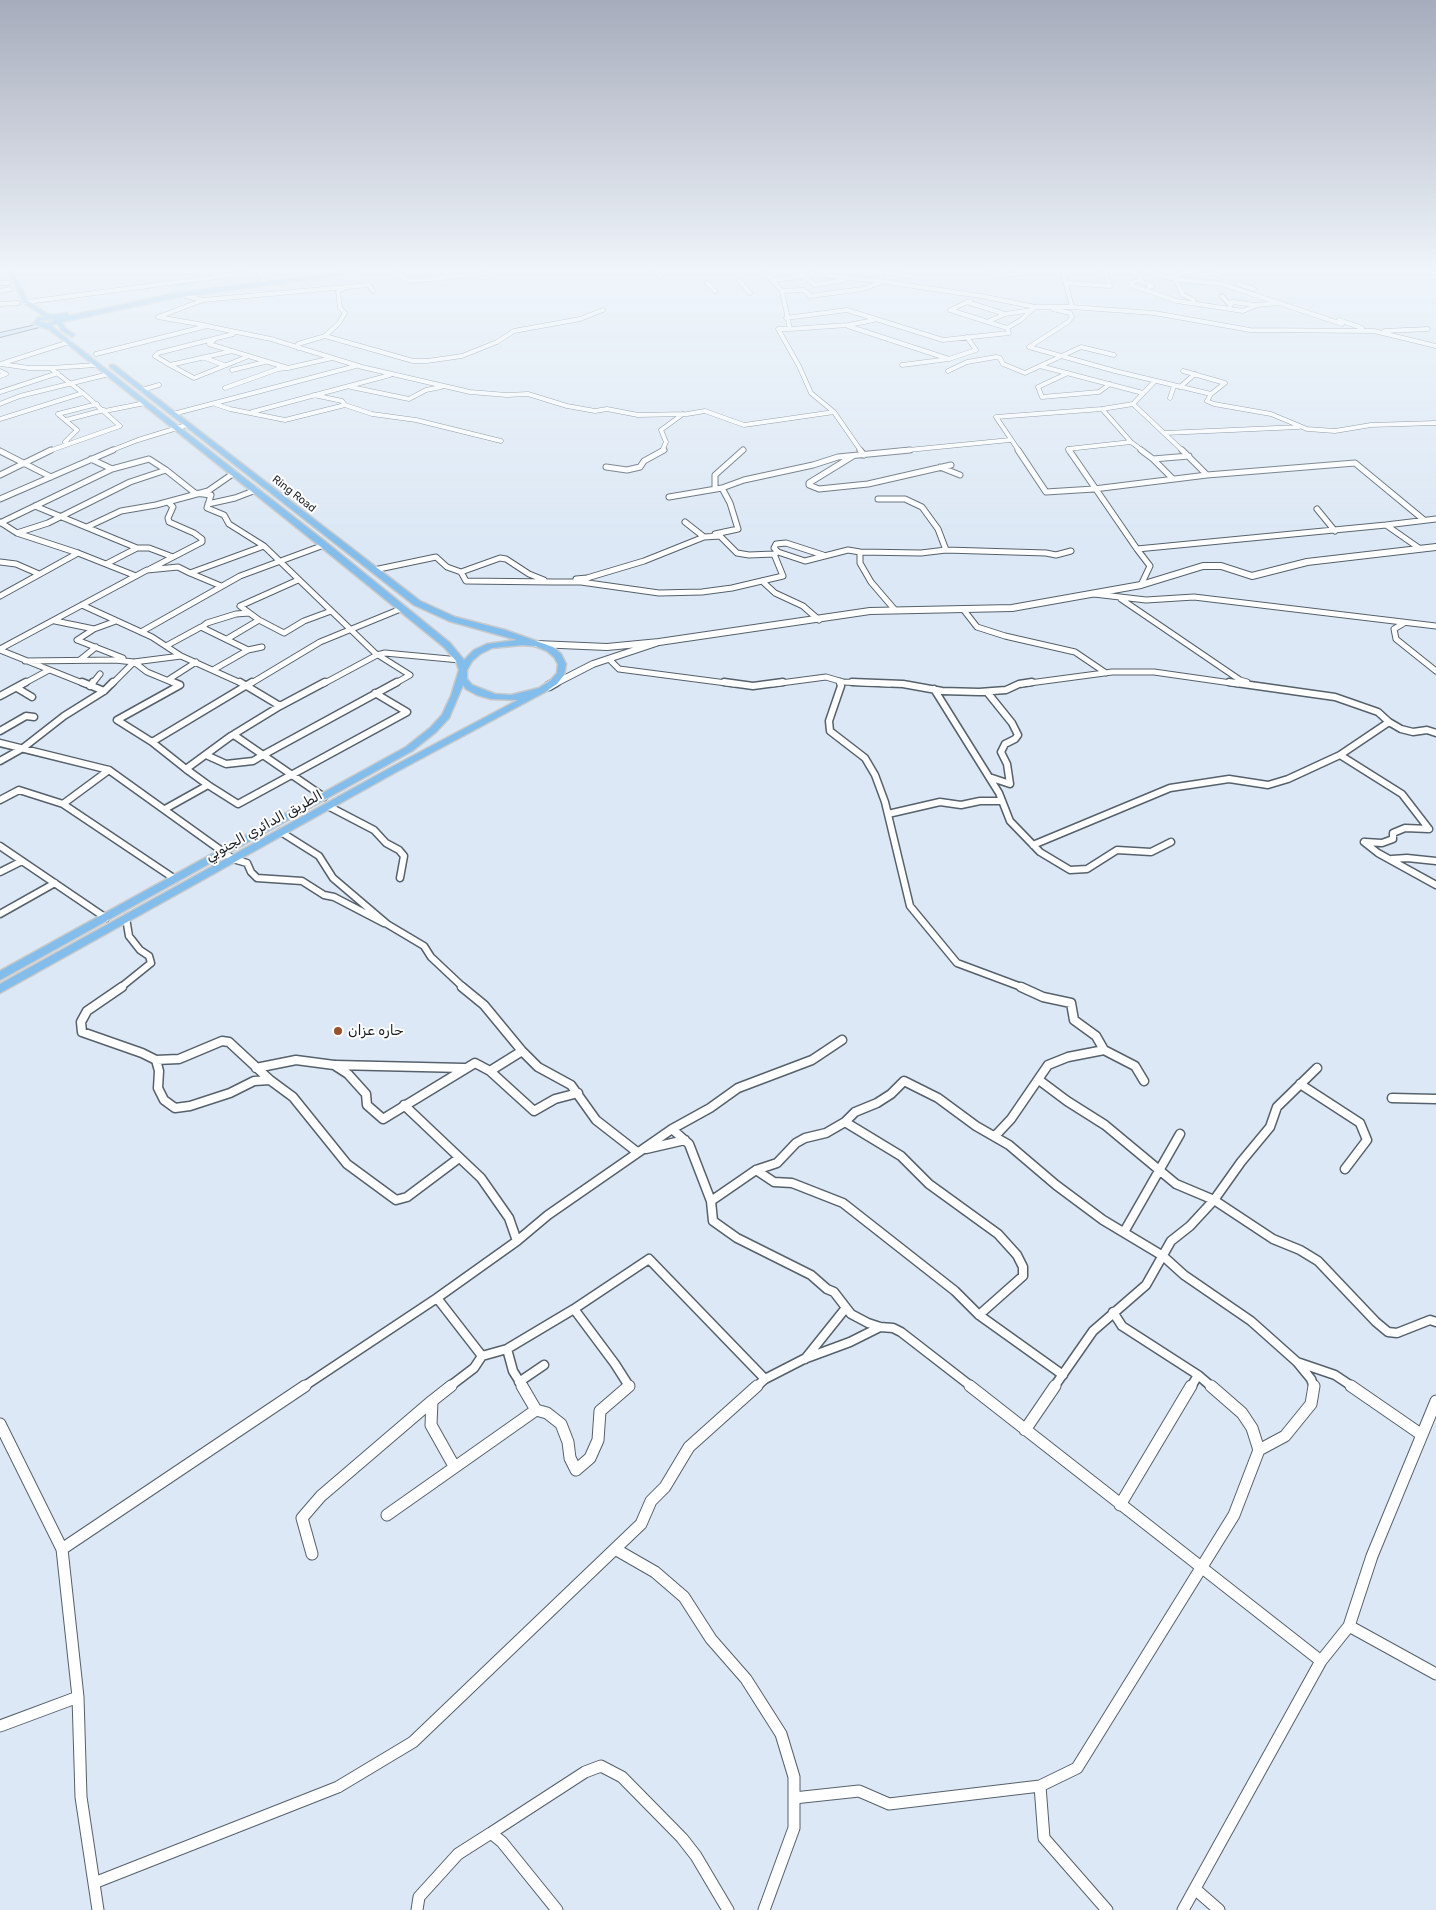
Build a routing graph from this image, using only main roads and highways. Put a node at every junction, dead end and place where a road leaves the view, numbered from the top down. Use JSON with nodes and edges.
{"nodes":[{"id":1,"x":94,"y":362,"type":"edge"},
{"id":2,"x":107,"y":362,"type":"edge"},
{"id":3,"x":143,"y":390,"type":"junction"},
{"id":4,"x":133,"y":393,"type":"junction"},
{"id":5,"x":537,"y":644,"type":"junction"},
{"id":6,"x":461,"y":665,"type":"junction"},
{"id":7,"x":542,"y":690,"type":"junction"},
{"id":8,"x":326,"y":801,"type":"junction"},
{"id":9,"x":0,"y":976,"type":"edge"},
{"id":10,"x":0,"y":989,"type":"edge"}],
"edges":[{"from":1,"to":4,"type":"main road","name":"Ring Road"},
{"from":2,"to":3,"type":"main road","name":"Ring Road"},
{"from":3,"to":4,"type":"main road"},
{"from":3,"to":5,"type":"main road","name":"Ring Road"},
{"from":4,"to":6,"type":"main road","name":"Ring Road"},
{"from":5,"to":6,"type":"main road"},
{"from":5,"to":7,"type":"main road","name":"Ring Road"},
{"from":6,"to":7,"type":"main road","name":"Ring Road"},
{"from":6,"to":8,"type":"main road","name":"الطريق الدائري الجنوبي"},
{"from":7,"to":8,"type":"main road","name":"الطريق الدائري الجنوبي"},
{"from":8,"to":9,"type":"main road","name":"الطريق الدائري الجنوبي"},
{"from":8,"to":10,"type":"main road","name":"الطريق الدائري الجنوبي"}]}
